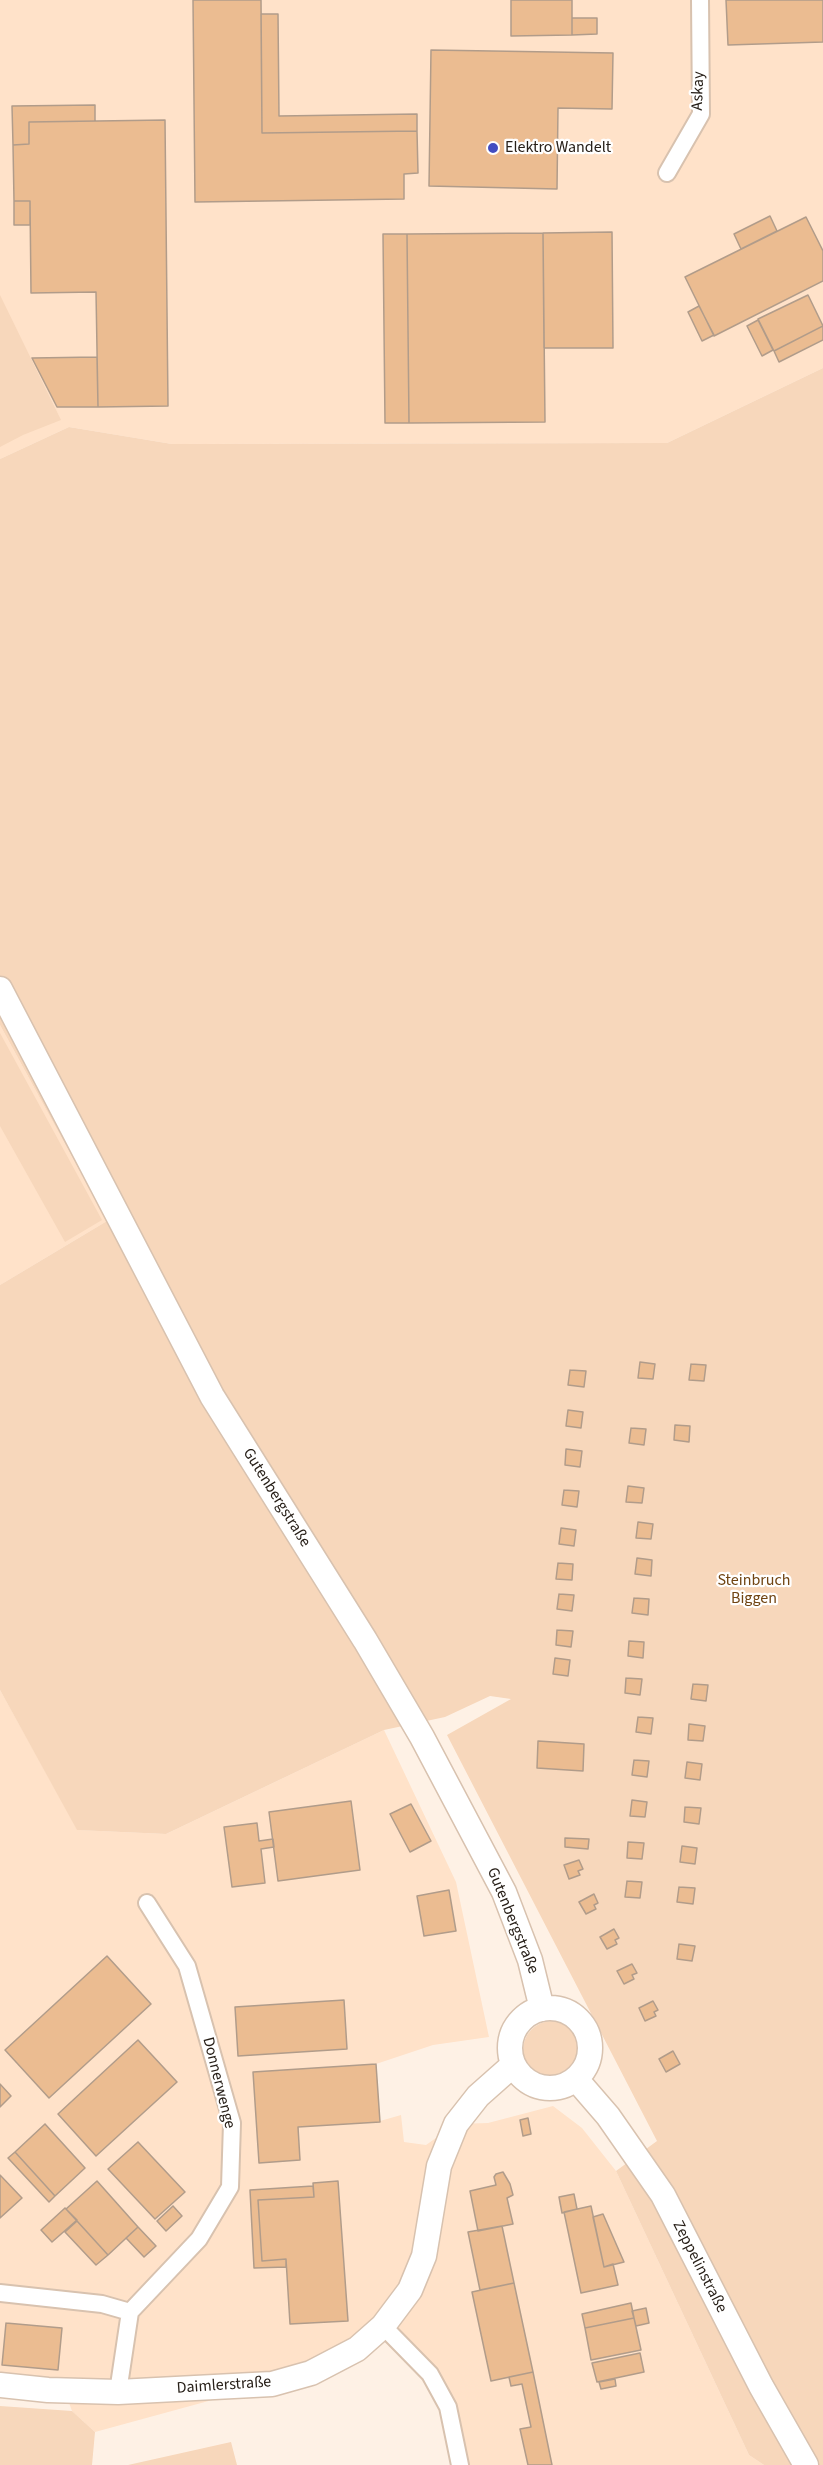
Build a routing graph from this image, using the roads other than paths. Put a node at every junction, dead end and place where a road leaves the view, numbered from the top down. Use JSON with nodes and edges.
{"nodes":[{"id":1,"x":700,"y":0,"type":"edge"},
{"id":2,"x":666,"y":173,"type":"dead end"},
{"id":3,"x":0,"y":989,"type":"edge"},
{"id":4,"x":147,"y":1903,"type":"dead end"},
{"id":5,"x":542,"y":2009,"type":"junction"},
{"id":6,"x":513,"y":2065,"type":"junction"},
{"id":7,"x":576,"y":2079,"type":"junction"},
{"id":8,"x":0,"y":2293,"type":"edge"},
{"id":9,"x":130,"y":2312,"type":"junction"},
{"id":10,"x":383,"y":2326,"type":"junction"},
{"id":11,"x":0,"y":2385,"type":"edge"},
{"id":12,"x":118,"y":2392,"type":"junction"},
{"id":13,"x":460,"y":2465,"type":"edge"},
{"id":14,"x":806,"y":2465,"type":"edge"}],
"edges":[{"from":1,"to":2,"type":"street","name":"Askay"},
{"from":3,"to":5,"type":"main road","name":"Gutenbergstraße"},
{"from":4,"to":9,"type":"street","name":"Donnerwenge"},
{"from":5,"to":6,"type":"main road"},
{"from":5,"to":7,"type":"main road"},
{"from":6,"to":7,"type":"main road"},
{"from":6,"to":10,"type":"main road","name":"Daimlerstraße"},
{"from":7,"to":14,"type":"main road","name":"Zeppelinstraße"},
{"from":8,"to":9,"type":"street"},
{"from":9,"to":12,"type":"street"},
{"from":10,"to":12,"type":"main road","name":"Daimlerstraße"},
{"from":10,"to":13,"type":"street"},
{"from":11,"to":12,"type":"main road","name":"Daimlerstraße"}]}
